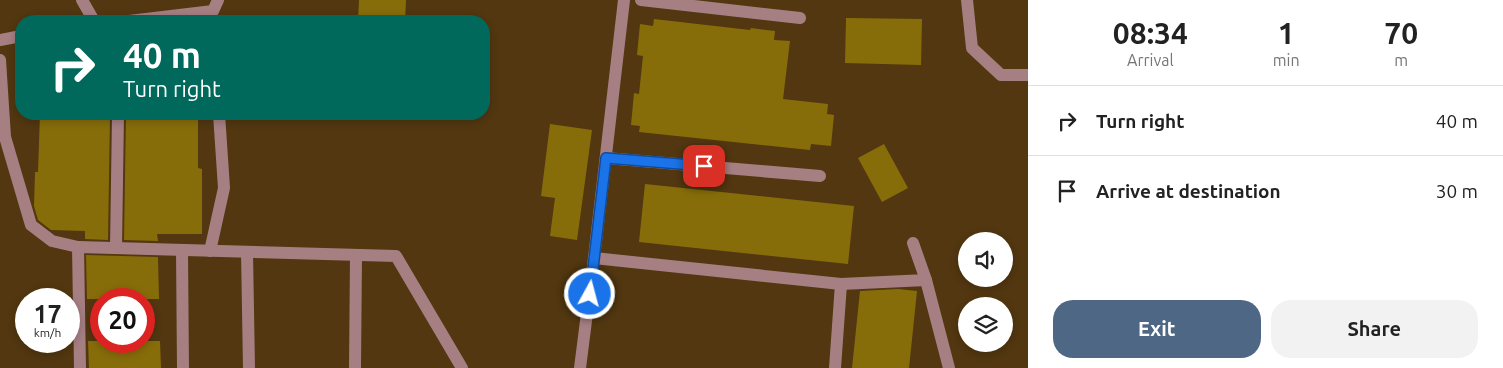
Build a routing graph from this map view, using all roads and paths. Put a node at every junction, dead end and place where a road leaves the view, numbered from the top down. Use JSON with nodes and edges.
{"nodes":[{"id":1,"x":82,"y":0,"type":"edge"},
{"id":2,"x":218,"y":0,"type":"edge"},
{"id":3,"x":624,"y":0,"type":"edge"},
{"id":4,"x":642,"y":0,"type":"edge"},
{"id":5,"x":967,"y":0,"type":"edge"},
{"id":6,"x":91,"y":15,"type":"edge"},
{"id":7,"x":199,"y":15,"type":"edge"},
{"id":8,"x":800,"y":18,"type":"dead end"},
{"id":9,"x":15,"y":37,"type":"edge"},
{"id":10,"x":0,"y":40,"type":"edge"},
{"id":11,"x":0,"y":60,"type":"edge"},
{"id":12,"x":1028,"y":75,"type":"edge"},
{"id":13,"x":118,"y":120,"type":"edge"},
{"id":14,"x":219,"y":120,"type":"edge"},
{"id":15,"x":606,"y":158,"type":"junction"},
{"id":16,"x":820,"y":176,"type":"dead end"},
{"id":17,"x":913,"y":243,"type":"dead end"},
{"id":18,"x":78,"y":247,"type":"junction"},
{"id":19,"x":116,"y":248,"type":"junction"},
{"id":20,"x":182,"y":250,"type":"junction"},
{"id":21,"x":210,"y":251,"type":"junction"},
{"id":22,"x":247,"y":252,"type":"junction"},
{"id":23,"x":356,"y":255,"type":"junction"},
{"id":24,"x":594,"y":258,"type":"junction"},
{"id":25,"x":926,"y":280,"type":"junction"},
{"id":26,"x":841,"y":284,"type":"junction"},
{"id":27,"x":80,"y":368,"type":"edge"},
{"id":28,"x":183,"y":368,"type":"edge"},
{"id":29,"x":249,"y":368,"type":"edge"},
{"id":30,"x":355,"y":368,"type":"edge"},
{"id":31,"x":462,"y":368,"type":"edge"},
{"id":32,"x":580,"y":368,"type":"edge"},
{"id":33,"x":835,"y":368,"type":"edge"},
{"id":34,"x":948,"y":368,"type":"edge"}],
"edges":[{"from":1,"to":6,"type":"street"},
{"from":2,"to":7,"type":"street"},
{"from":3,"to":15,"type":"street"},
{"from":4,"to":8,"type":"street"},
{"from":5,"to":12,"type":"street"},
{"from":9,"to":10,"type":"street"},
{"from":11,"to":18,"type":"street"},
{"from":13,"to":19,"type":"street"},
{"from":14,"to":21,"type":"street"},
{"from":15,"to":16,"type":"street"},
{"from":15,"to":24,"type":"street"},
{"from":17,"to":25,"type":"street"},
{"from":18,"to":19,"type":"street"},
{"from":18,"to":27,"type":"street"},
{"from":19,"to":20,"type":"street"},
{"from":20,"to":21,"type":"street"},
{"from":20,"to":28,"type":"street"},
{"from":21,"to":22,"type":"street"},
{"from":22,"to":23,"type":"street"},
{"from":22,"to":29,"type":"street"},
{"from":23,"to":30,"type":"street"},
{"from":23,"to":31,"type":"street"},
{"from":24,"to":26,"type":"street"},
{"from":24,"to":32,"type":"street"},
{"from":25,"to":26,"type":"street"},
{"from":25,"to":34,"type":"street"},
{"from":26,"to":33,"type":"street"}]}
